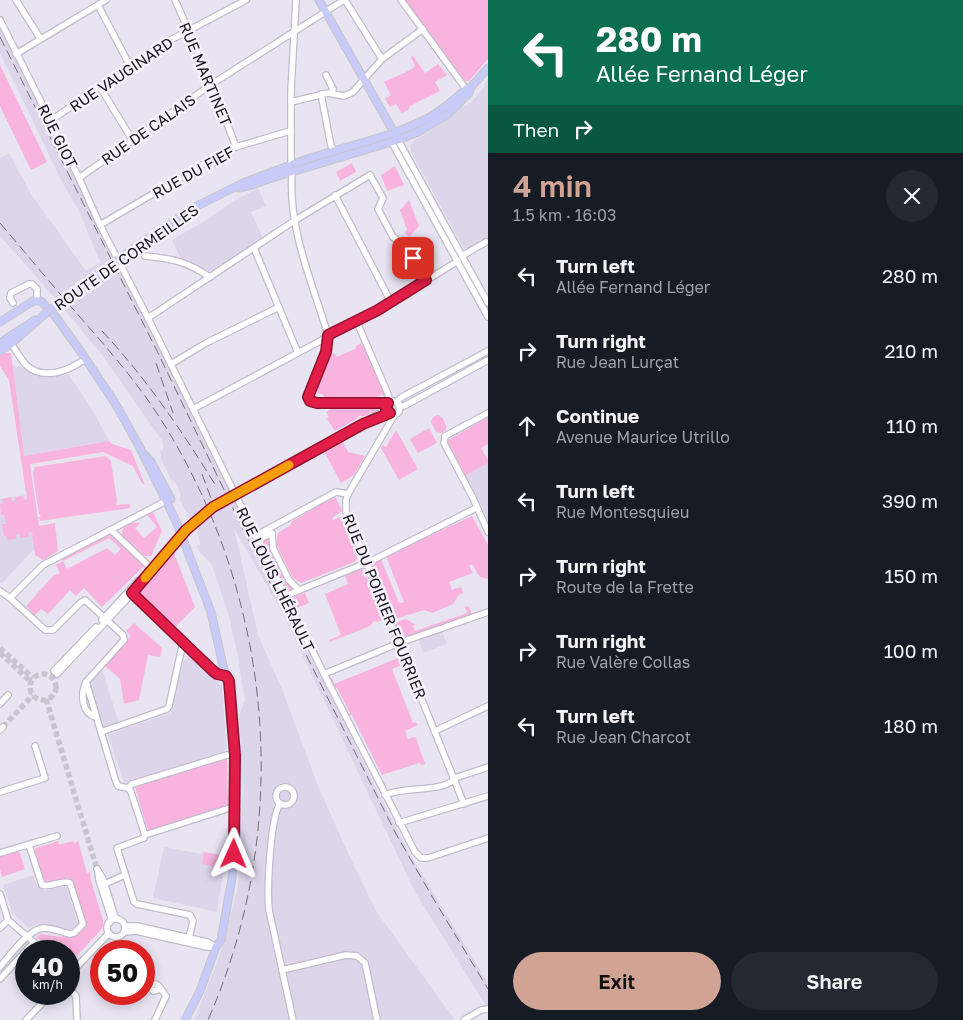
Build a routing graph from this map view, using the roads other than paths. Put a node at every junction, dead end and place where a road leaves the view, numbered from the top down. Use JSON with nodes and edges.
{"nodes":[{"id":1,"x":16,"y":0,"type":"edge"},
{"id":2,"x":106,"y":0,"type":"edge"},
{"id":3,"x":174,"y":0,"type":"edge"},
{"id":4,"x":246,"y":0,"type":"edge"},
{"id":5,"x":296,"y":0,"type":"edge"},
{"id":6,"x":344,"y":0,"type":"edge"},
{"id":7,"x":401,"y":0,"type":"edge"},
{"id":8,"x":98,"y":5,"type":"junction"},
{"id":9,"x":321,"y":5,"type":"edge"},
{"id":10,"x":0,"y":20,"type":"edge"},
{"id":11,"x":423,"y":28,"type":"junction"},
{"id":12,"x":188,"y":30,"type":"junction"},
{"id":13,"x":293,"y":33,"type":"junction"},
{"id":14,"x":40,"y":38,"type":"junction"},
{"id":15,"x":16,"y":54,"type":"junction"},
{"id":16,"x":382,"y":59,"type":"junction"},
{"id":17,"x":130,"y":66,"type":"junction"},
{"id":18,"x":488,"y":68,"type":"edge"},
{"id":19,"x":326,"y":75,"type":"dead end"},
{"id":20,"x":364,"y":80,"type":"junction"},
{"id":21,"x":212,"y":84,"type":"junction"},
{"id":22,"x":100,"y":87,"type":"junction"},
{"id":23,"x":468,"y":89,"type":"junction"},
{"id":24,"x":332,"y":93,"type":"junction"},
{"id":25,"x":322,"y":94,"type":"junction"},
{"id":26,"x":291,"y":102,"type":"junction"},
{"id":27,"x":446,"y":111,"type":"junction"},
{"id":28,"x":50,"y":121,"type":"junction"},
{"id":29,"x":290,"y":131,"type":"junction"},
{"id":30,"x":389,"y":133,"type":"junction"},
{"id":31,"x":133,"y":141,"type":"junction"},
{"id":32,"x":395,"y":142,"type":"junction"},
{"id":33,"x":236,"y":147,"type":"junction"},
{"id":34,"x":335,"y":151,"type":"junction"},
{"id":35,"x":292,"y":168,"type":"junction"},
{"id":36,"x":79,"y":178,"type":"junction"},
{"id":37,"x":335,"y":196,"type":"junction"},
{"id":38,"x":294,"y":221,"type":"junction"},
{"id":39,"x":100,"y":225,"type":"junction"},
{"id":40,"x":486,"y":242,"type":"dead end"},
{"id":41,"x":254,"y":248,"type":"junction"},
{"id":42,"x":114,"y":254,"type":"joint"},
{"id":43,"x":145,"y":256,"type":"dead end"},
{"id":44,"x":460,"y":259,"type":"junction"},
{"id":45,"x":210,"y":277,"type":"junction"},
{"id":46,"x":426,"y":280,"type":"junction"},
{"id":47,"x":37,"y":300,"type":"junction"},
{"id":48,"x":391,"y":302,"type":"junction"},
{"id":49,"x":13,"y":303,"type":"dead end"},
{"id":50,"x":488,"y":303,"type":"edge"},
{"id":51,"x":279,"y":307,"type":"junction"},
{"id":52,"x":11,"y":314,"type":"junction"},
{"id":53,"x":0,"y":315,"type":"edge"},
{"id":54,"x":488,"y":317,"type":"edge"},
{"id":55,"x":148,"y":318,"type":"junction"},
{"id":56,"x":356,"y":320,"type":"junction"},
{"id":57,"x":0,"y":322,"type":"edge"},
{"id":58,"x":328,"y":335,"type":"junction"},
{"id":59,"x":9,"y":341,"type":"junction"},
{"id":60,"x":0,"y":344,"type":"edge"},
{"id":61,"x":488,"y":350,"type":"edge"},
{"id":62,"x":0,"y":351,"type":"edge"},
{"id":63,"x":298,"y":353,"type":"junction"},
{"id":64,"x":85,"y":359,"type":"junction"},
{"id":65,"x":488,"y":360,"type":"edge"},
{"id":66,"x":171,"y":364,"type":"junction"},
{"id":67,"x":392,"y":407,"type":"junction"},
{"id":68,"x":193,"y":408,"type":"junction"},
{"id":69,"x":488,"y":413,"type":"edge"},
{"id":70,"x":141,"y":450,"type":"junction"},
{"id":71,"x":348,"y":494,"type":"junction"},
{"id":72,"x":166,"y":501,"type":"junction"},
{"id":73,"x":476,"y":508,"type":"junction"},
{"id":74,"x":111,"y":530,"type":"junction"},
{"id":75,"x":488,"y":532,"type":"edge"},
{"id":76,"x":258,"y":539,"type":"junction"},
{"id":77,"x":177,"y":540,"type":"junction"},
{"id":78,"x":186,"y":544,"type":"junction"},
{"id":79,"x":366,"y":562,"type":"junction"},
{"id":80,"x":150,"y":567,"type":"junction"},
{"id":81,"x":299,"y":590,"type":"junction"},
{"id":82,"x":0,"y":591,"type":"edge"},
{"id":83,"x":130,"y":591,"type":"junction"},
{"id":84,"x":284,"y":596,"type":"junction"},
{"id":85,"x":10,"y":598,"type":"junction"},
{"id":86,"x":488,"y":612,"type":"edge"},
{"id":87,"x":105,"y":618,"type":"junction"},
{"id":88,"x":183,"y":642,"type":"junction"},
{"id":89,"x":398,"y":643,"type":"junction"},
{"id":90,"x":55,"y":672,"type":"dead end"},
{"id":91,"x":324,"y":674,"type":"junction"},
{"id":92,"x":226,"y":676,"type":"junction"},
{"id":93,"x":8,"y":695,"type":"dead end"},
{"id":94,"x":0,"y":704,"type":"edge"},
{"id":95,"x":488,"y":706,"type":"edge"},
{"id":96,"x":434,"y":731,"type":"junction"},
{"id":97,"x":100,"y":732,"type":"junction"},
{"id":98,"x":35,"y":746,"type":"dead end"},
{"id":99,"x":235,"y":755,"type":"junction"},
{"id":100,"x":488,"y":766,"type":"edge"},
{"id":101,"x":454,"y":779,"type":"junction"},
{"id":102,"x":128,"y":788,"type":"junction"},
{"id":103,"x":0,"y":792,"type":"edge"},
{"id":104,"x":385,"y":795,"type":"junction"},
{"id":105,"x":488,"y":796,"type":"edge"},
{"id":106,"x":280,"y":803,"type":"dead end"},
{"id":107,"x":464,"y":804,"type":"junction"},
{"id":108,"x":235,"y":808,"type":"junction"},
{"id":109,"x":399,"y":823,"type":"junction"},
{"id":110,"x":145,"y":835,"type":"junction"},
{"id":111,"x":57,"y":836,"type":"dead end"},
{"id":112,"x":488,"y":838,"type":"edge"},
{"id":113,"x":29,"y":845,"type":"junction"},
{"id":114,"x":0,"y":853,"type":"edge"},
{"id":115,"x":125,"y":875,"type":"junction"},
{"id":116,"x":103,"y":885,"type":"junction"},
{"id":117,"x":0,"y":894,"type":"edge"},
{"id":118,"x":2,"y":908,"type":"edge"},
{"id":119,"x":118,"y":919,"type":"junction"},
{"id":120,"x":8,"y":920,"type":"junction"},
{"id":121,"x":110,"y":922,"type":"junction"},
{"id":122,"x":0,"y":928,"type":"edge"},
{"id":123,"x":125,"y":929,"type":"junction"},
{"id":124,"x":109,"y":933,"type":"junction"},
{"id":125,"x":28,"y":936,"type":"junction"},
{"id":126,"x":189,"y":938,"type":"junction"},
{"id":127,"x":32,"y":940,"type":"edge"},
{"id":128,"x":216,"y":947,"type":"junction"},
{"id":129,"x":15,"y":962,"type":"edge"},
{"id":130,"x":80,"y":963,"type":"edge"},
{"id":131,"x":1,"y":965,"type":"edge"},
{"id":132,"x":8,"y":970,"type":"junction"},
{"id":133,"x":282,"y":970,"type":"junction"},
{"id":134,"x":0,"y":979,"type":"edge"},
{"id":135,"x":162,"y":989,"type":"dead end"},
{"id":136,"x":40,"y":1005,"type":"edge"},
{"id":137,"x":76,"y":1005,"type":"edge"},
{"id":138,"x":488,"y":1009,"type":"edge"},
{"id":139,"x":26,"y":1020,"type":"edge"},
{"id":140,"x":77,"y":1020,"type":"edge"},
{"id":141,"x":155,"y":1020,"type":"edge"},
{"id":142,"x":185,"y":1020,"type":"edge"},
{"id":143,"x":292,"y":1020,"type":"edge"},
{"id":144,"x":377,"y":1020,"type":"edge"},
{"id":145,"x":464,"y":1020,"type":"edge"}],
"edges":[{"from":1,"to":14,"type":"street"},
{"from":2,"to":8,"type":"street"},
{"from":3,"to":12,"type":"street","name":"RUE MARTINET"},
{"from":4,"to":12,"type":"street","name":"RUE VAUGINARD"},
{"from":5,"to":13,"type":"street"},
{"from":6,"to":9,"type":"street","name":"RUE DE CALAIS"},
{"from":6,"to":16,"type":"street"},
{"from":7,"to":11,"type":"street"},
{"from":8,"to":14,"type":"street"},
{"from":8,"to":17,"type":"street"},
{"from":9,"to":13,"type":"street","name":"RUE DE CALAIS"},
{"from":9,"to":20,"type":"main road"},
{"from":10,"to":15,"type":"street","name":"RUE GIOT"},
{"from":11,"to":16,"type":"street"},
{"from":11,"to":23,"type":"street"},
{"from":12,"to":17,"type":"street","name":"RUE VAUGINARD"},
{"from":12,"to":21,"type":"street","name":"RUE MARTINET"},
{"from":13,"to":21,"type":"street","name":"RUE DE CALAIS"},
{"from":13,"to":26,"type":"street"},
{"from":14,"to":15,"type":"street"},
{"from":15,"to":28,"type":"street","name":"RUE GIOT"},
{"from":16,"to":20,"type":"street"},
{"from":17,"to":22,"type":"street","name":"RUE VAUGINARD"},
{"from":18,"to":23,"type":"main road"},
{"from":19,"to":24,"type":"street"},
{"from":20,"to":24,"type":"street"},
{"from":20,"to":30,"type":"main road"},
{"from":21,"to":31,"type":"street","name":"RUE DE CALAIS"},
{"from":21,"to":33,"type":"street","name":"RUE MARTINET"},
{"from":22,"to":28,"type":"street","name":"RUE VAUGINARD"},
{"from":22,"to":31,"type":"street"},
{"from":23,"to":27,"type":"main road"},
{"from":24,"to":25,"type":"street"},
{"from":25,"to":26,"type":"street"},
{"from":25,"to":34,"type":"street"},
{"from":26,"to":29,"type":"street"},
{"from":27,"to":30,"type":"main road"},
{"from":27,"to":32,"type":"main road"},
{"from":28,"to":36,"type":"street","name":"RUE GIOT"},
{"from":29,"to":33,"type":"street","name":"RUE DU FIEF"},
{"from":29,"to":35,"type":"street"},
{"from":30,"to":32,"type":"main road"},
{"from":30,"to":34,"type":"main road"},
{"from":31,"to":36,"type":"street","name":"RUE DE CALAIS"},
{"from":32,"to":35,"type":"main road"},
{"from":32,"to":44,"type":"street"},
{"from":33,"to":39,"type":"street","name":"RUE DU FIEF"},
{"from":34,"to":35,"type":"main road"},
{"from":35,"to":38,"type":"street"},
{"from":35,"to":59,"type":"main road","name":"ROUTE DE CORMEILLES","bridge":true},
{"from":36,"to":39,"type":"street","name":"RUE GIOT"},
{"from":37,"to":38,"type":"street"},
{"from":37,"to":46,"type":"street"},
{"from":37,"to":48,"type":"street"},
{"from":38,"to":41,"type":"street"},
{"from":38,"to":58,"type":"street"},
{"from":39,"to":42,"type":"street","name":"RUE GIOT"},
{"from":40,"to":44,"type":"street"},
{"from":41,"to":45,"type":"street"},
{"from":41,"to":51,"type":"street"},
{"from":42,"to":55,"type":"street","name":"RUE LOUIS LHÉRAULT"},
{"from":43,"to":45,"type":"street"},
{"from":44,"to":46,"type":"street"},
{"from":44,"to":50,"type":"street"},
{"from":44,"to":54,"type":"street"},
{"from":45,"to":55,"type":"street"},
{"from":46,"to":48,"type":"street"},
{"from":47,"to":49,"type":"street"},
{"from":47,"to":52,"type":"main road"},
{"from":47,"to":64,"type":"main road"},
{"from":48,"to":56,"type":"street"},
{"from":51,"to":63,"type":"street"},
{"from":51,"to":66,"type":"street"},
{"from":52,"to":53,"type":"main road"},
{"from":52,"to":57,"type":"main road"},
{"from":55,"to":66,"type":"street","name":"RUE LOUIS LHÉRAULT"},
{"from":56,"to":58,"type":"street"},
{"from":56,"to":67,"type":"street"},
{"from":58,"to":63,"type":"street"},
{"from":58,"to":67,"type":"street"},
{"from":59,"to":60,"type":"main road","name":"ROUTE DE CORMEILLES"},
{"from":59,"to":62,"type":"main road","name":"ROUTE DE CORMEILLES"},
{"from":59,"to":64,"type":"street"},
{"from":61,"to":67,"type":"street"},
{"from":63,"to":68,"type":"street"},
{"from":64,"to":70,"type":"main road"},
{"from":65,"to":67,"type":"street"},
{"from":66,"to":68,"type":"street","name":"RUE LOUIS LHÉRAULT"},
{"from":67,"to":71,"type":"street","name":"RUE DU POIRIER FOURRIER"},
{"from":67,"to":77,"type":"street","bridge":true},
{"from":68,"to":76,"type":"street","name":"RUE LOUIS LHÉRAULT"},
{"from":69,"to":73,"type":"street"},
{"from":70,"to":72,"type":"main road"},
{"from":70,"to":78,"type":"main road"},
{"from":71,"to":76,"type":"street"},
{"from":71,"to":79,"type":"street","name":"RUE DU POIRIER FOURRIER"},
{"from":72,"to":74,"type":"street"},
{"from":72,"to":78,"type":"main road"},
{"from":73,"to":75,"type":"street"},
{"from":73,"to":79,"type":"street"},
{"from":74,"to":80,"type":"street"},
{"from":74,"to":85,"type":"street"},
{"from":76,"to":81,"type":"street"},
{"from":76,"to":84,"type":"street","name":"RUE LOUIS LHÉRAULT"},
{"from":77,"to":80,"type":"street"},
{"from":77,"to":83,"type":"street"},
{"from":78,"to":92,"type":"main road"},
{"from":79,"to":81,"type":"street"},
{"from":79,"to":89,"type":"street","name":"RUE DU POIRIER FOURRIER"},
{"from":80,"to":83,"type":"street"},
{"from":81,"to":84,"type":"street"},
{"from":82,"to":85,"type":"street"},
{"from":83,"to":87,"type":"street"},
{"from":83,"to":88,"type":"street"},
{"from":84,"to":91,"type":"street","name":"RUE LOUIS LHÉRAULT"},
{"from":85,"to":87,"type":"street"},
{"from":86,"to":89,"type":"street"},
{"from":87,"to":90,"type":"street"},
{"from":87,"to":97,"type":"street"},
{"from":88,"to":92,"type":"street"},
{"from":88,"to":97,"type":"street"},
{"from":89,"to":91,"type":"street"},
{"from":89,"to":96,"type":"street","name":"RUE DU POIRIER FOURRIER"},
{"from":91,"to":104,"type":"street","name":"RUE LOUIS LHÉRAULT"},
{"from":92,"to":99,"type":"main road"},
{"from":93,"to":94,"type":"street"},
{"from":95,"to":96,"type":"street"},
{"from":96,"to":101,"type":"street","name":"RUE DU POIRIER FOURRIER"},
{"from":97,"to":102,"type":"street"},
{"from":98,"to":103,"type":"street"},
{"from":99,"to":102,"type":"street"},
{"from":99,"to":108,"type":"main road"},
{"from":100,"to":101,"type":"street"},
{"from":101,"to":104,"type":"street"},
{"from":101,"to":107,"type":"street","name":"RUE DU POIRIER FOURRIER"},
{"from":102,"to":110,"type":"street"},
{"from":104,"to":109,"type":"street","name":"RUE LOUIS LHÉRAULT"},
{"from":105,"to":107,"type":"street"},
{"from":106,"to":133,"type":"street"},
{"from":107,"to":109,"type":"street"},
{"from":108,"to":110,"type":"street"},
{"from":108,"to":128,"type":"main road"},
{"from":109,"to":112,"type":"street","name":"RUE LOUIS LHÉRAULT"},
{"from":110,"to":115,"type":"street"},
{"from":111,"to":113,"type":"street"},
{"from":113,"to":114,"type":"street"},
{"from":113,"to":125,"type":"street"},
{"from":115,"to":116,"type":"street"},
{"from":115,"to":126,"type":"street"},
{"from":116,"to":119,"type":"street"},
{"from":116,"to":121,"type":"street"},
{"from":117,"to":118,"type":"street"},
{"from":118,"to":120,"type":"street"},
{"from":119,"to":121,"type":"street"},
{"from":119,"to":123,"type":"street"},
{"from":120,"to":122,"type":"street"},
{"from":120,"to":125,"type":"street"},
{"from":121,"to":124,"type":"street"},
{"from":123,"to":124,"type":"street"},
{"from":123,"to":126,"type":"street"},
{"from":123,"to":128,"type":"street"},
{"from":124,"to":130,"type":"street"},
{"from":125,"to":127,"type":"street"},
{"from":125,"to":131,"type":"street"},
{"from":126,"to":128,"type":"street"},
{"from":128,"to":142,"type":"main road"},
{"from":129,"to":132,"type":"street"},
{"from":131,"to":132,"type":"street"},
{"from":132,"to":134,"type":"street"},
{"from":133,"to":143,"type":"street"},
{"from":133,"to":144,"type":"street"},
{"from":135,"to":141,"type":"street"},
{"from":136,"to":139,"type":"street"},
{"from":137,"to":140,"type":"street"},
{"from":138,"to":145,"type":"street"}]}
